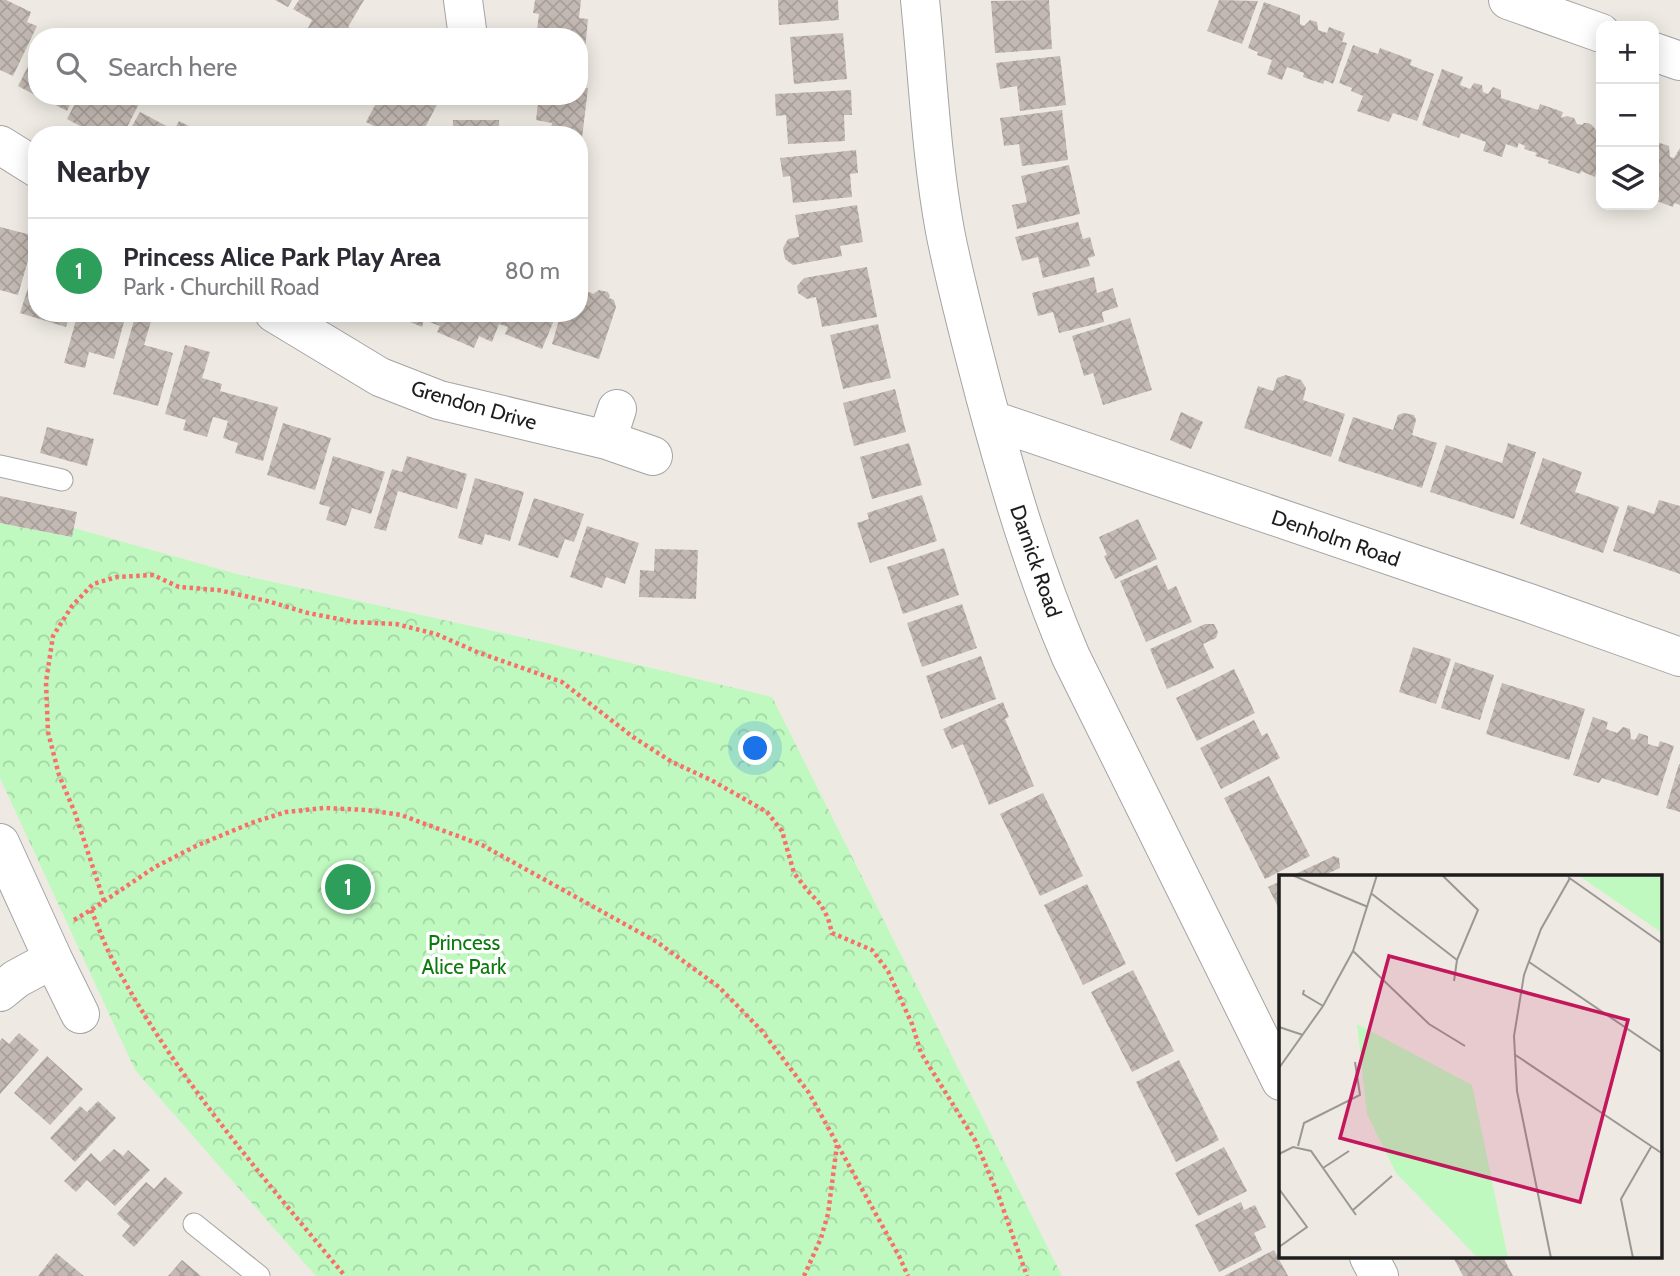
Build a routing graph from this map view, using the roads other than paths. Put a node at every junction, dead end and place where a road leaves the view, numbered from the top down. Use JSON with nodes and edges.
{"nodes":[{"id":1,"x":463,"y":0,"type":"edge"},
{"id":2,"x":920,"y":0,"type":"edge"},
{"id":3,"x":1508,"y":0,"type":"edge"},
{"id":4,"x":467,"y":28,"type":"edge"},
{"id":5,"x":1596,"y":31,"type":"edge"},
{"id":6,"x":1659,"y":54,"type":"edge"},
{"id":7,"x":1680,"y":61,"type":"edge"},
{"id":8,"x":0,"y":145,"type":"edge"},
{"id":9,"x":28,"y":162,"type":"edge"},
{"id":10,"x":289,"y":322,"type":"edge"},
{"id":11,"x":992,"y":420,"type":"junction"},
{"id":12,"x":653,"y":456,"type":"dead end"},
{"id":13,"x":0,"y":466,"type":"edge"},
{"id":14,"x":62,"y":480,"type":"dead end"},
{"id":15,"x":1680,"y":657,"type":"edge"},
{"id":16,"x":0,"y":843,"type":"edge"},
{"id":17,"x":48,"y":948,"type":"junction"},
{"id":18,"x":0,"y":992,"type":"edge"},
{"id":19,"x":80,"y":1014,"type":"dead end"},
{"id":20,"x":1279,"y":1077,"type":"edge"},
{"id":21,"x":194,"y":1224,"type":"dead end"},
{"id":22,"x":1370,"y":1258,"type":"edge"},
{"id":23,"x":259,"y":1276,"type":"edge"},
{"id":24,"x":1379,"y":1276,"type":"edge"}],
"edges":[{"from":1,"to":4,"type":"street"},
{"from":2,"to":11,"type":"street","name":"Darnick Road"},
{"from":3,"to":5,"type":"street"},
{"from":6,"to":7,"type":"street"},
{"from":8,"to":9,"type":"street"},
{"from":10,"to":12,"type":"street","name":"Grendon Drive"},
{"from":11,"to":15,"type":"street","name":"Denholm Road"},
{"from":11,"to":20,"type":"street","name":"Darnick Road"},
{"from":13,"to":14,"type":"lane"},
{"from":16,"to":17,"type":"street"},
{"from":17,"to":18,"type":"street"},
{"from":17,"to":19,"type":"street"},
{"from":21,"to":23,"type":"lane"},
{"from":22,"to":24,"type":"street"}]}
